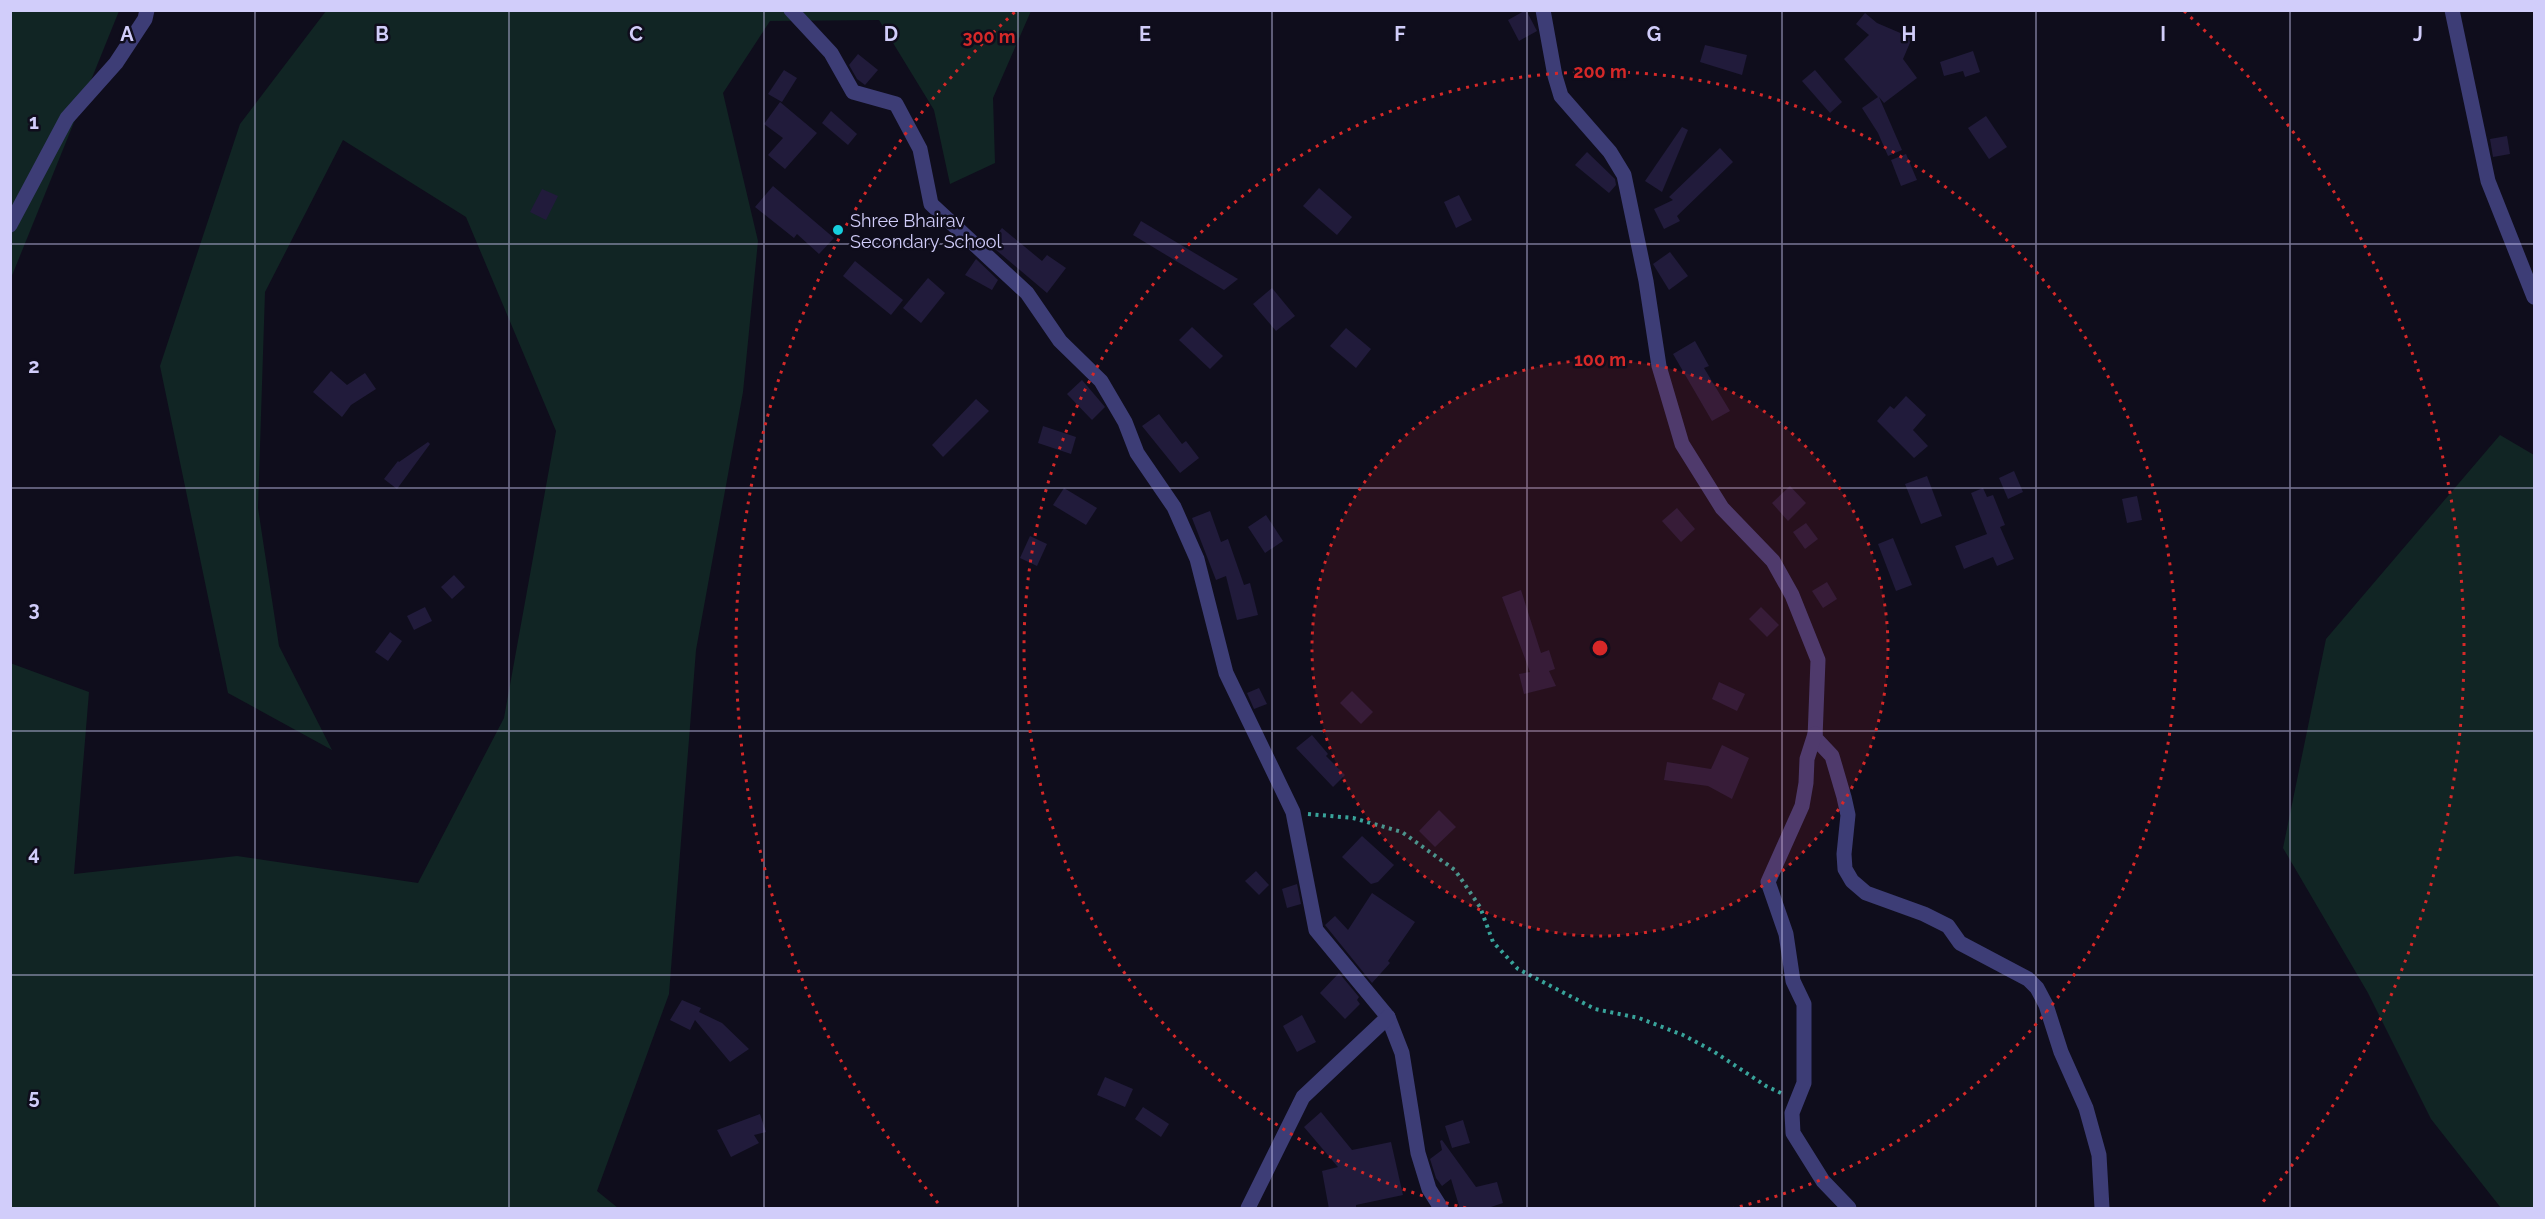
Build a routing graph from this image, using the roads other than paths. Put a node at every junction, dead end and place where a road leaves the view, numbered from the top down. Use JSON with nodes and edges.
{"nodes":[{"id":1,"x":147,"y":10,"type":"edge"},
{"id":2,"x":791,"y":10,"type":"edge"},
{"id":3,"x":1543,"y":10,"type":"edge"},
{"id":4,"x":2452,"y":10,"type":"edge"},
{"id":5,"x":10,"y":225,"type":"edge"},
{"id":6,"x":2535,"y":297,"type":"edge"},
{"id":7,"x":1815,"y":734,"type":"junction"},
{"id":8,"x":1388,"y":1017,"type":"junction"},
{"id":9,"x":1248,"y":1209,"type":"edge"},
{"id":10,"x":1441,"y":1209,"type":"edge"},
{"id":11,"x":1849,"y":1209,"type":"edge"},
{"id":12,"x":2102,"y":1209,"type":"edge"}],
"edges":[{"from":1,"to":5,"type":"street"},
{"from":2,"to":8,"type":"street"},
{"from":3,"to":7,"type":"street"},
{"from":4,"to":6,"type":"street"},
{"from":7,"to":11,"type":"street"},
{"from":7,"to":12,"type":"street"},
{"from":8,"to":9,"type":"street"},
{"from":8,"to":10,"type":"street"}]}
